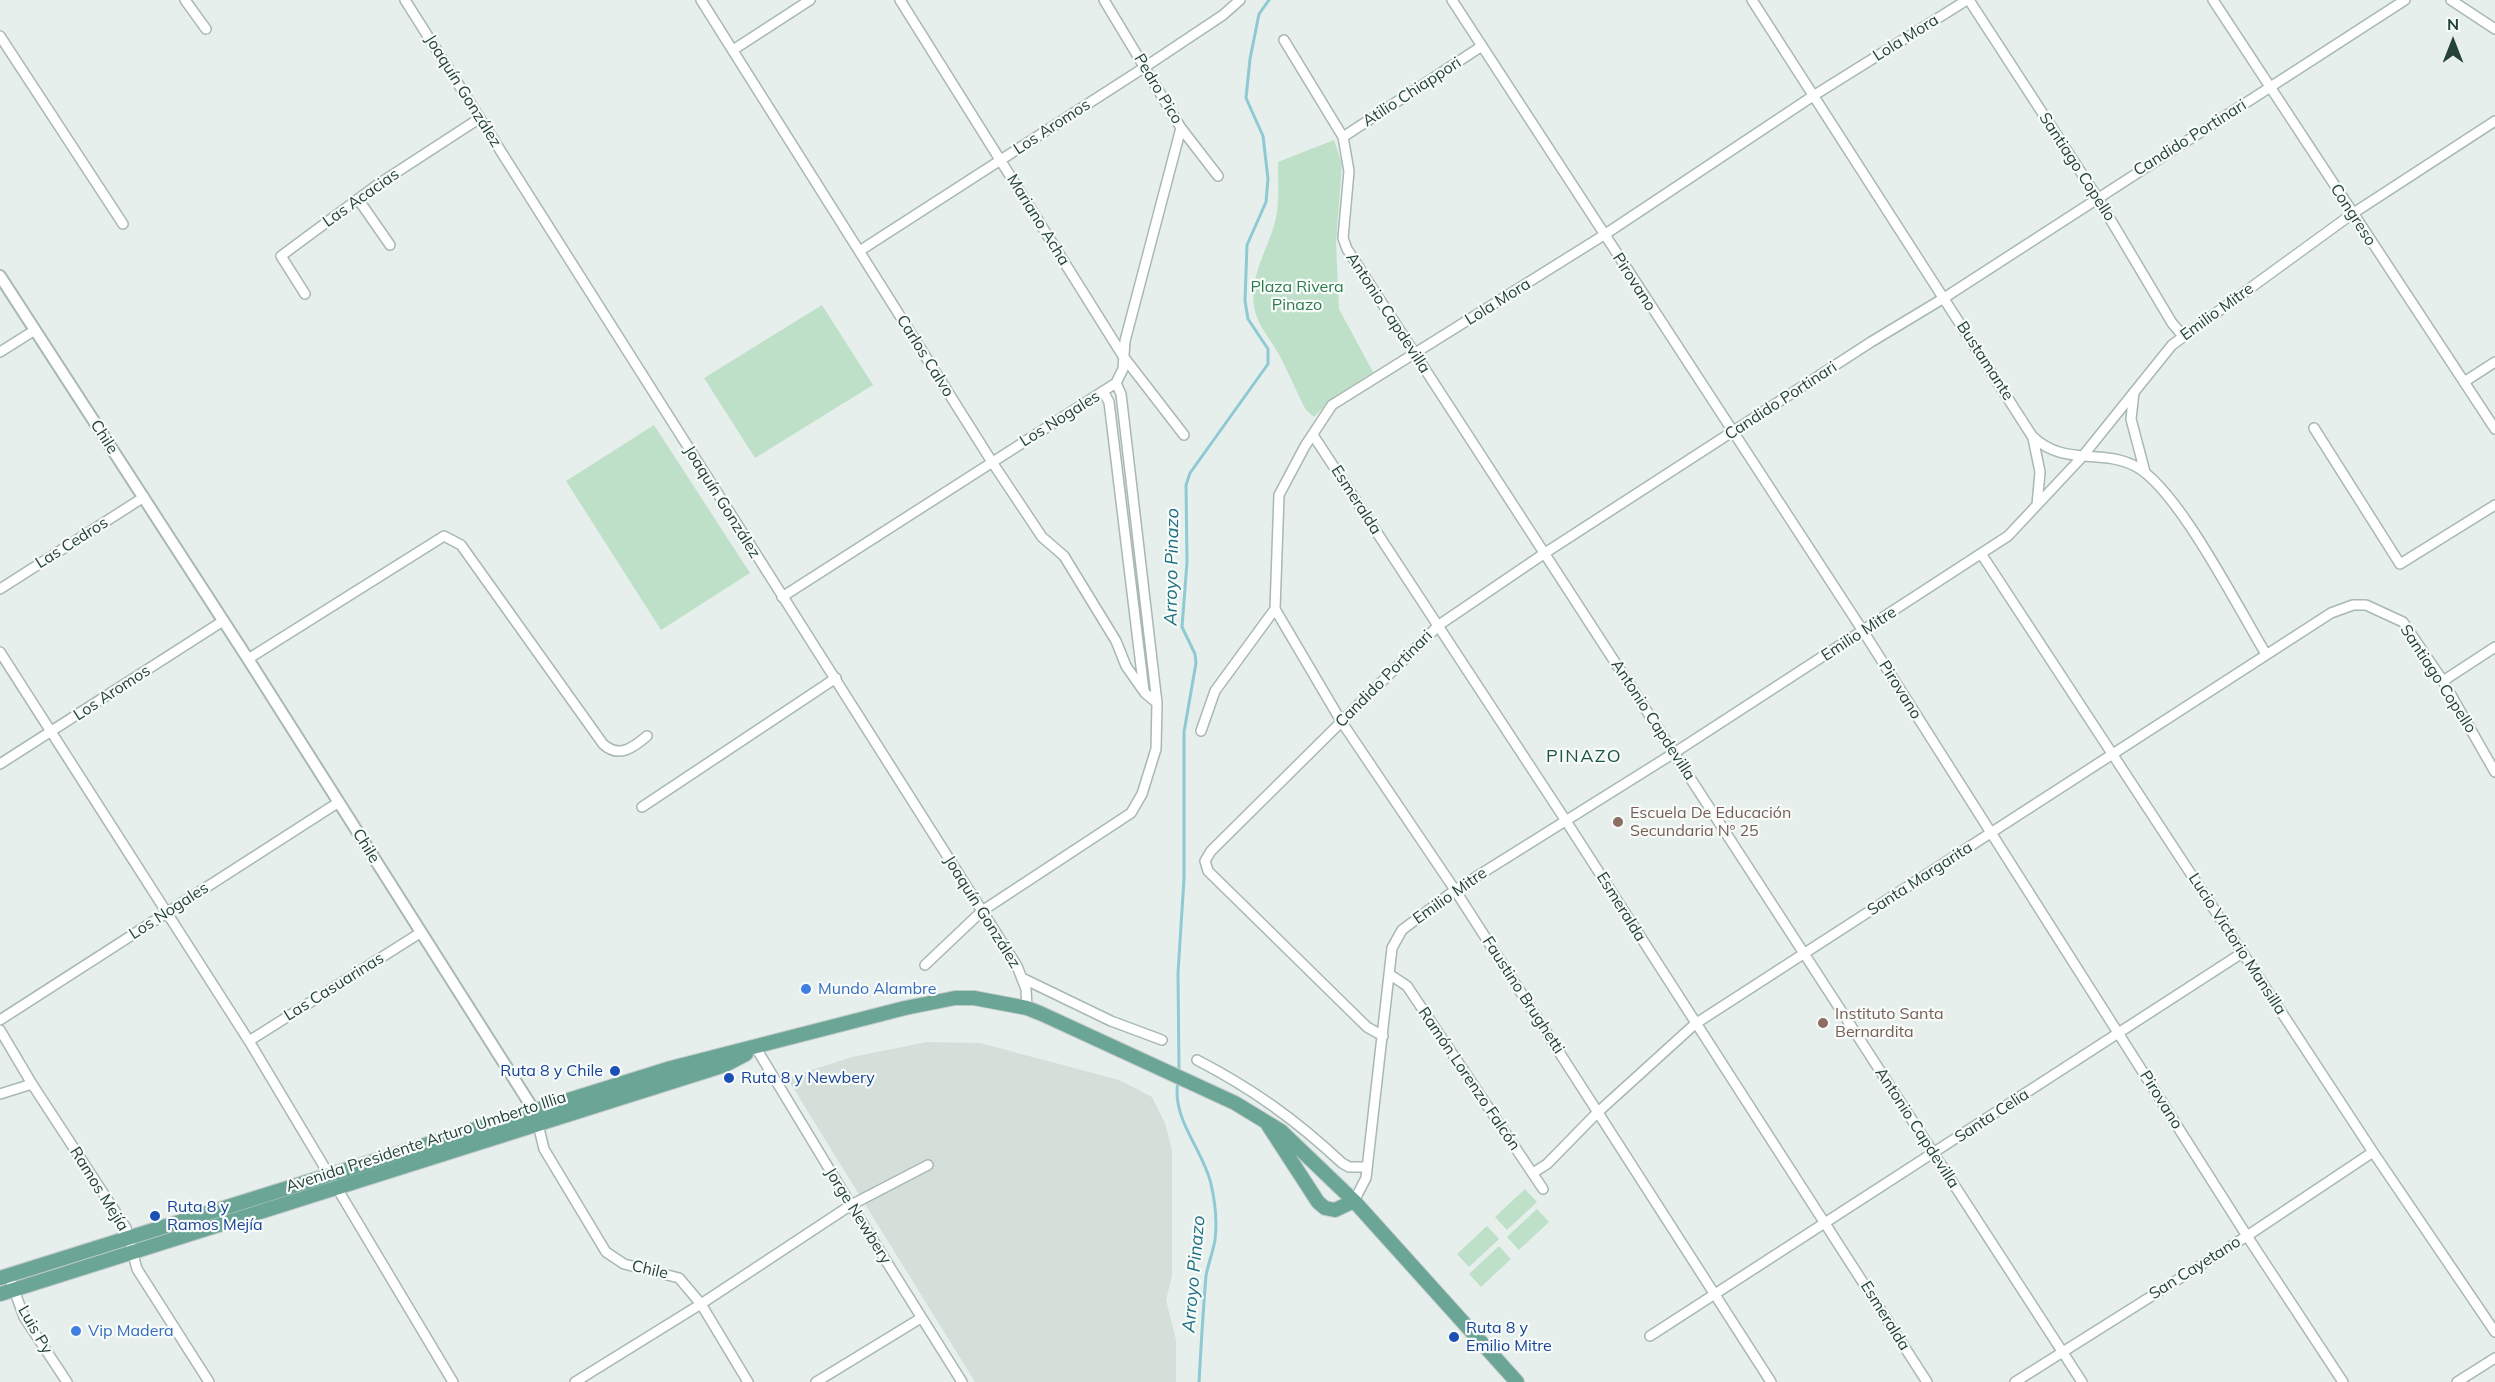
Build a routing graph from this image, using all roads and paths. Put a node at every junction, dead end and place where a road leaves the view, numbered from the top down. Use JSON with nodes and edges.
{"nodes":[{"id":1,"x":185,"y":0,"type":"edge"},
{"id":2,"x":405,"y":0,"type":"edge"},
{"id":3,"x":701,"y":0,"type":"edge"},
{"id":4,"x":810,"y":0,"type":"edge"},
{"id":5,"x":900,"y":0,"type":"edge"},
{"id":6,"x":1104,"y":0,"type":"edge"},
{"id":7,"x":1240,"y":0,"type":"edge"},
{"id":8,"x":1452,"y":0,"type":"edge"},
{"id":9,"x":1752,"y":0,"type":"edge"},
{"id":10,"x":1968,"y":0,"type":"edge"},
{"id":11,"x":2212,"y":0,"type":"edge"},
{"id":12,"x":2405,"y":0,"type":"edge"},
{"id":13,"x":2451,"y":0,"type":"edge"},
{"id":14,"x":206,"y":29,"type":"dead end"},
{"id":15,"x":2495,"y":29,"type":"edge"},
{"id":16,"x":0,"y":36,"type":"edge"},
{"id":17,"x":1284,"y":40,"type":"dead end"},
{"id":18,"x":1482,"y":46,"type":"junction"},
{"id":19,"x":733,"y":50,"type":"junction"},
{"id":20,"x":1145,"y":66,"type":"junction"},
{"id":21,"x":2269,"y":87,"type":"junction"},
{"id":22,"x":1813,"y":96,"type":"junction"},
{"id":23,"x":480,"y":118,"type":"junction"},
{"id":24,"x":2495,"y":121,"type":"edge"},
{"id":25,"x":1181,"y":128,"type":"junction"},
{"id":26,"x":1343,"y":137,"type":"junction"},
{"id":27,"x":1001,"y":160,"type":"junction"},
{"id":28,"x":1218,"y":176,"type":"dead end"},
{"id":29,"x":2097,"y":197,"type":"junction"},
{"id":30,"x":358,"y":199,"type":"junction"},
{"id":31,"x":2352,"y":214,"type":"junction"},
{"id":32,"x":123,"y":224,"type":"dead end"},
{"id":33,"x":1604,"y":235,"type":"junction"},
{"id":34,"x":390,"y":245,"type":"dead end"},
{"id":35,"x":861,"y":250,"type":"junction"},
{"id":36,"x":0,"y":276,"type":"edge"},
{"id":37,"x":305,"y":294,"type":"dead end"},
{"id":38,"x":1944,"y":298,"type":"junction"},
{"id":39,"x":34,"y":330,"type":"junction"},
{"id":40,"x":2183,"y":336,"type":"junction"},
{"id":41,"x":0,"y":352,"type":"edge"},
{"id":42,"x":1414,"y":354,"type":"junction"},
{"id":43,"x":1124,"y":356,"type":"junction"},
{"id":44,"x":2495,"y":362,"type":"edge"},
{"id":45,"x":2464,"y":382,"type":"junction"},
{"id":46,"x":1116,"y":383,"type":"junction"},
{"id":47,"x":1103,"y":391,"type":"junction"},
{"id":48,"x":2134,"y":392,"type":"junction"},
{"id":49,"x":2314,"y":428,"type":"dead end"},
{"id":50,"x":2495,"y":429,"type":"edge"},
{"id":51,"x":1733,"y":433,"type":"junction"},
{"id":52,"x":1184,"y":435,"type":"dead end"},
{"id":53,"x":1313,"y":435,"type":"junction"},
{"id":54,"x":2032,"y":436,"type":"junction"},
{"id":55,"x":2082,"y":457,"type":"junction"},
{"id":56,"x":992,"y":462,"type":"junction"},
{"id":57,"x":2145,"y":472,"type":"junction"},
{"id":58,"x":144,"y":497,"type":"junction"},
{"id":59,"x":2495,"y":505,"type":"edge"},
{"id":60,"x":2037,"y":506,"type":"junction"},
{"id":61,"x":1545,"y":553,"type":"junction"},
{"id":62,"x":1982,"y":555,"type":"junction"},
{"id":63,"x":0,"y":589,"type":"edge"},
{"id":64,"x":782,"y":597,"type":"junction"},
{"id":65,"x":1275,"y":609,"type":"junction"},
{"id":66,"x":2331,"y":614,"type":"joint"},
{"id":67,"x":223,"y":621,"type":"junction"},
{"id":68,"x":1438,"y":626,"type":"junction"},
{"id":69,"x":1863,"y":631,"type":"junction"},
{"id":70,"x":2495,"y":647,"type":"edge"},
{"id":71,"x":0,"y":652,"type":"edge"},
{"id":72,"x":2266,"y":654,"type":"junction"},
{"id":73,"x":248,"y":658,"type":"junction"},
{"id":74,"x":836,"y":678,"type":"junction"},
{"id":75,"x":2443,"y":681,"type":"junction"},
{"id":76,"x":1145,"y":693,"type":"junction"},
{"id":77,"x":1157,"y":703,"type":"junction"},
{"id":78,"x":1341,"y":721,"type":"junction"},
{"id":79,"x":51,"y":731,"type":"junction"},
{"id":80,"x":1201,"y":731,"type":"dead end"},
{"id":81,"x":648,"y":736,"type":"dead end"},
{"id":82,"x":1674,"y":753,"type":"junction"},
{"id":83,"x":2112,"y":754,"type":"junction"},
{"id":84,"x":0,"y":764,"type":"edge"},
{"id":85,"x":2495,"y":772,"type":"edge"},
{"id":86,"x":339,"y":802,"type":"junction"},
{"id":87,"x":642,"y":807,"type":"dead end"},
{"id":88,"x":1566,"y":820,"type":"junction"},
{"id":89,"x":1990,"y":833,"type":"junction"},
{"id":90,"x":1455,"y":890,"type":"junction"},
{"id":91,"x":982,"y":911,"type":"junction"},
{"id":92,"x":166,"y":912,"type":"junction"},
{"id":93,"x":420,"y":933,"type":"junction"},
{"id":94,"x":2242,"y":953,"type":"junction"},
{"id":95,"x":1804,"y":955,"type":"junction"},
{"id":96,"x":925,"y":965,"type":"dead end"},
{"id":97,"x":1389,"y":974,"type":"junction"},
{"id":98,"x":1022,"y":978,"type":"junction"},
{"id":99,"x":1027,"y":1008,"type":"junction"},
{"id":100,"x":0,"y":1020,"type":"edge"},
{"id":101,"x":1695,"y":1024,"type":"junction"},
{"id":102,"x":0,"y":1030,"type":"edge"},
{"id":103,"x":2118,"y":1032,"type":"junction"},
{"id":104,"x":1383,"y":1036,"type":"junction"},
{"id":105,"x":1162,"y":1040,"type":"dead end"},
{"id":106,"x":249,"y":1041,"type":"junction"},
{"id":107,"x":756,"y":1048,"type":"junction"},
{"id":108,"x":1197,"y":1060,"type":"dead end"},
{"id":109,"x":32,"y":1084,"type":"junction"},
{"id":110,"x":0,"y":1094,"type":"edge"},
{"id":111,"x":1598,"y":1112,"type":"junction"},
{"id":112,"x":536,"y":1117,"type":"junction"},
{"id":113,"x":1265,"y":1119,"type":"junction"},
{"id":114,"x":2373,"y":1152,"type":"junction"},
{"id":115,"x":1933,"y":1154,"type":"junction"},
{"id":116,"x":928,"y":1165,"type":"dead end"},
{"id":117,"x":1367,"y":1167,"type":"junction"},
{"id":118,"x":1533,"y":1173,"type":"junction"},
{"id":119,"x":333,"y":1182,"type":"junction"},
{"id":120,"x":1543,"y":1189,"type":"dead end"},
{"id":121,"x":1354,"y":1201,"type":"junction"},
{"id":122,"x":851,"y":1206,"type":"junction"},
{"id":123,"x":1826,"y":1223,"type":"junction"},
{"id":124,"x":2247,"y":1236,"type":"junction"},
{"id":125,"x":129,"y":1238,"type":"junction"},
{"id":126,"x":133,"y":1253,"type":"junction"},
{"id":127,"x":4,"y":1277,"type":"edge"},
{"id":128,"x":14,"y":1289,"type":"junction"},
{"id":129,"x":0,"y":1294,"type":"edge"},
{"id":130,"x":1713,"y":1294,"type":"junction"},
{"id":131,"x":701,"y":1304,"type":"junction"},
{"id":132,"x":921,"y":1318,"type":"junction"},
{"id":133,"x":2495,"y":1332,"type":"edge"},
{"id":134,"x":1650,"y":1336,"type":"dead end"},
{"id":135,"x":2062,"y":1352,"type":"junction"},
{"id":136,"x":2495,"y":1358,"type":"edge"},
{"id":137,"x":67,"y":1382,"type":"edge"},
{"id":138,"x":209,"y":1382,"type":"edge"},
{"id":139,"x":453,"y":1382,"type":"edge"},
{"id":140,"x":574,"y":1382,"type":"edge"},
{"id":141,"x":748,"y":1382,"type":"edge"},
{"id":142,"x":816,"y":1382,"type":"edge"},
{"id":143,"x":962,"y":1382,"type":"edge"},
{"id":144,"x":1517,"y":1382,"type":"edge"},
{"id":145,"x":1771,"y":1382,"type":"edge"},
{"id":146,"x":1927,"y":1382,"type":"edge"},
{"id":147,"x":2015,"y":1382,"type":"edge"},
{"id":148,"x":2082,"y":1382,"type":"edge"},
{"id":149,"x":2343,"y":1382,"type":"edge"},
{"id":150,"x":2457,"y":1382,"type":"edge"}],
"edges":[{"from":1,"to":14,"type":"street"},
{"from":2,"to":23,"type":"street","name":"Joaquín González"},
{"from":3,"to":19,"type":"street","name":"Carlos Calvo"},
{"from":4,"to":19,"type":"street"},
{"from":5,"to":27,"type":"street","name":"Mariano Acha"},
{"from":6,"to":20,"type":"street","name":"Pedro Pico"},
{"from":7,"to":20,"type":"street","name":"Los Aromos"},
{"from":8,"to":18,"type":"street","name":"Pirovano"},
{"from":9,"to":22,"type":"street","name":"Bustamante"},
{"from":10,"to":22,"type":"street","name":"Lola Mora"},
{"from":10,"to":29,"type":"street","name":"Santiago Copello"},
{"from":11,"to":21,"type":"street","name":"Congreso"},
{"from":12,"to":21,"type":"street","name":"Candido Portinari"},
{"from":13,"to":15,"type":"street"},
{"from":16,"to":32,"type":"street"},
{"from":17,"to":26,"type":"street","name":"Antonio Capdevilla"},
{"from":18,"to":26,"type":"street","name":"Atilio Chiappori"},
{"from":18,"to":33,"type":"street","name":"Pirovano"},
{"from":19,"to":35,"type":"street","name":"Carlos Calvo"},
{"from":20,"to":25,"type":"street","name":"Pedro Pico"},
{"from":20,"to":27,"type":"street","name":"Los Aromos"},
{"from":21,"to":29,"type":"street","name":"Candido Portinari"},
{"from":21,"to":31,"type":"street","name":"Congreso"},
{"from":22,"to":33,"type":"street","name":"Lola Mora"},
{"from":22,"to":38,"type":"street","name":"Bustamante"},
{"from":23,"to":30,"type":"street","name":"Las Acacias"},
{"from":23,"to":64,"type":"street","name":"Joaquín González"},
{"from":24,"to":31,"type":"street","name":"Emilio Mitre"},
{"from":25,"to":28,"type":"street","name":"Pedro Pico"},
{"from":25,"to":43,"type":"street","name":"Los Nogales"},
{"from":26,"to":42,"type":"street","name":"Antonio Capdevilla"},
{"from":27,"to":35,"type":"street","name":"Los Aromos"},
{"from":27,"to":43,"type":"street","name":"Mariano Acha"},
{"from":29,"to":38,"type":"street","name":"Candido Portinari"},
{"from":29,"to":40,"type":"street","name":"Santiago Copello"},
{"from":30,"to":34,"type":"street"},
{"from":30,"to":37,"type":"street","name":"Las Acacias"},
{"from":31,"to":40,"type":"street","name":"Emilio Mitre"},
{"from":31,"to":45,"type":"street","name":"Congreso"},
{"from":33,"to":42,"type":"street","name":"Lola Mora"},
{"from":33,"to":51,"type":"street","name":"Pirovano"},
{"from":35,"to":56,"type":"street","name":"Carlos Calvo"},
{"from":36,"to":39,"type":"street","name":"Chile"},
{"from":38,"to":51,"type":"street","name":"Candido Portinari"},
{"from":38,"to":54,"type":"street","name":"Bustamante"},
{"from":39,"to":41,"type":"street"},
{"from":39,"to":58,"type":"street","name":"Chile"},
{"from":40,"to":48,"type":"street","name":"Emilio Mitre"},
{"from":42,"to":53,"type":"street","name":"Lola Mora"},
{"from":42,"to":61,"type":"street","name":"Antonio Capdevilla"},
{"from":43,"to":46,"type":"street","name":"Los Nogales"},
{"from":43,"to":52,"type":"street","name":"Mariano Acha"},
{"from":44,"to":45,"type":"street"},
{"from":45,"to":50,"type":"street","name":"Congreso"},
{"from":46,"to":47,"type":"street","name":"Los Nogales"},
{"from":46,"to":77,"type":"street"},
{"from":47,"to":56,"type":"street","name":"Los Nogales"},
{"from":47,"to":76,"type":"street"},
{"from":48,"to":55,"type":"street","name":"Emilio Mitre"},
{"from":48,"to":57,"type":"street"},
{"from":49,"to":59,"type":"street"},
{"from":51,"to":61,"type":"street","name":"Candido Portinari"},
{"from":51,"to":69,"type":"street","name":"Pirovano"},
{"from":53,"to":65,"type":"street","name":"Lola Mora"},
{"from":53,"to":68,"type":"street","name":"Esmeralda"},
{"from":54,"to":55,"type":"street","name":"Bustamante"},
{"from":54,"to":60,"type":"street"},
{"from":55,"to":57,"type":"street","name":"Bustamante"},
{"from":55,"to":60,"type":"street","name":"Emilio Mitre"},
{"from":56,"to":64,"type":"street","name":"Los Nogales"},
{"from":56,"to":76,"type":"street","name":"Carlos Calvo"},
{"from":57,"to":72,"type":"street","name":"Bustamante"},
{"from":58,"to":63,"type":"street","name":"Las Cedros"},
{"from":58,"to":67,"type":"street","name":"Chile"},
{"from":60,"to":62,"type":"street","name":"Emilio Mitre"},
{"from":61,"to":68,"type":"street","name":"Candido Portinari"},
{"from":61,"to":82,"type":"street","name":"Antonio Capdevilla"},
{"from":62,"to":69,"type":"street","name":"Emilio Mitre"},
{"from":62,"to":83,"type":"street","name":"Lucio Victorio Mansilla"},
{"from":64,"to":74,"type":"street","name":"Joaquín González"},
{"from":65,"to":78,"type":"street","name":"Faustino Brughetti"},
{"from":65,"to":80,"type":"street"},
{"from":66,"to":72,"type":"street","name":"Santa Margarita"},
{"from":66,"to":75,"type":"street","name":"Santiago Copello"},
{"from":67,"to":73,"type":"street","name":"Chile"},
{"from":67,"to":79,"type":"street","name":"Los Aromos"},
{"from":68,"to":78,"type":"street","name":"Candido Portinari"},
{"from":68,"to":88,"type":"street","name":"Esmeralda"},
{"from":69,"to":82,"type":"street","name":"Emilio Mitre"},
{"from":69,"to":89,"type":"street","name":"Pirovano"},
{"from":70,"to":75,"type":"street"},
{"from":71,"to":79,"type":"street"},
{"from":72,"to":83,"type":"street","name":"Santa Margarita"},
{"from":73,"to":81,"type":"street"},
{"from":73,"to":86,"type":"street","name":"Chile"},
{"from":74,"to":87,"type":"street"},
{"from":74,"to":91,"type":"street","name":"Joaquín González"},
{"from":75,"to":85,"type":"street","name":"Santiago Copello"},
{"from":76,"to":77,"type":"street","name":"Carlos Calvo"},
{"from":77,"to":91,"type":"street"},
{"from":78,"to":90,"type":"street","name":"Faustino Brughetti"},
{"from":78,"to":104,"type":"street","name":"Candido Portinari"},
{"from":79,"to":84,"type":"street","name":"Los Aromos"},
{"from":79,"to":92,"type":"street"},
{"from":82,"to":88,"type":"street","name":"Emilio Mitre"},
{"from":82,"to":95,"type":"street","name":"Antonio Capdevilla"},
{"from":83,"to":89,"type":"street","name":"Santa Margarita"},
{"from":83,"to":94,"type":"street","name":"Lucio Victorio Mansilla"},
{"from":86,"to":92,"type":"street","name":"Los Nogales"},
{"from":86,"to":93,"type":"street","name":"Chile"},
{"from":88,"to":90,"type":"street","name":"Emilio Mitre"},
{"from":88,"to":101,"type":"street","name":"Esmeralda"},
{"from":89,"to":95,"type":"street","name":"Santa Margarita"},
{"from":89,"to":103,"type":"street","name":"Pirovano"},
{"from":90,"to":97,"type":"street","name":"Emilio Mitre"},
{"from":90,"to":111,"type":"street","name":"Faustino Brughetti"},
{"from":91,"to":96,"type":"street"},
{"from":91,"to":98,"type":"street","name":"Joaquín González"},
{"from":92,"to":100,"type":"street","name":"Los Nogales"},
{"from":92,"to":106,"type":"street"},
{"from":93,"to":106,"type":"street","name":"Las Casuarinas"},
{"from":93,"to":112,"type":"street","name":"Chile"},
{"from":94,"to":103,"type":"street","name":"Santa Celia"},
{"from":94,"to":114,"type":"street","name":"Lucio Victorio Mansilla"},
{"from":95,"to":101,"type":"street","name":"Santa Margarita"},
{"from":95,"to":115,"type":"street","name":"Antonio Capdevilla"},
{"from":97,"to":104,"type":"street","name":"Emilio Mitre"},
{"from":97,"to":118,"type":"street","name":"Ramón Lorenzo Falcón"},
{"from":98,"to":99,"type":"street","name":"Joaquín González"},
{"from":98,"to":105,"type":"street"},
{"from":99,"to":107,"type":"main road","name":"Avenida Presidente Arturo Umberto Illia"},
{"from":99,"to":113,"type":"main road","name":"Avenida Presidente Arturo Umberto Illia"},
{"from":101,"to":111,"type":"street","name":"Santa Margarita"},
{"from":101,"to":123,"type":"street","name":"Esmeralda"},
{"from":102,"to":109,"type":"street","name":"Ramos Mejía"},
{"from":103,"to":115,"type":"street","name":"Santa Celia"},
{"from":103,"to":124,"type":"street","name":"Pirovano"},
{"from":104,"to":117,"type":"street","name":"Emilio Mitre"},
{"from":106,"to":119,"type":"street"},
{"from":107,"to":112,"type":"main road","name":"Avenida Presidente Arturo Umberto Illia"},
{"from":107,"to":122,"type":"street","name":"Jorge Newbery"},
{"from":108,"to":117,"type":"street"},
{"from":109,"to":110,"type":"street"},
{"from":109,"to":125,"type":"street","name":"Ramos Mejía"},
{"from":111,"to":118,"type":"street","name":"Santa Margarita"},
{"from":111,"to":130,"type":"street","name":"Faustino Brughetti"},
{"from":112,"to":119,"type":"main road","name":"Avenida Presidente Arturo Umberto Illia"},
{"from":112,"to":131,"type":"street","name":"Chile"},
{"from":113,"to":121,"type":"main road","name":"Avenida Presidente Arturo Umberto Illia"},
{"from":113,"to":121,"type":"main road"},
{"from":114,"to":124,"type":"street","name":"San Cayetano"},
{"from":114,"to":133,"type":"street","name":"Lucio Victorio Mansilla"},
{"from":115,"to":123,"type":"street","name":"Santa Celia"},
{"from":115,"to":135,"type":"street","name":"Antonio Capdevilla"},
{"from":116,"to":122,"type":"street"},
{"from":117,"to":121,"type":"street","name":"Emilio Mitre"},
{"from":118,"to":120,"type":"street","name":"Ramón Lorenzo Falcón"},
{"from":119,"to":125,"type":"main road","name":"Avenida Presidente Arturo Umberto Illia"},
{"from":119,"to":126,"type":"main road","name":"Avenida Presidente Arturo Umberto Illia"},
{"from":119,"to":139,"type":"street"},
{"from":121,"to":144,"type":"main road","name":"Avenida Presidente Arturo Umberto Illia"},
{"from":122,"to":131,"type":"street"},
{"from":122,"to":132,"type":"street","name":"Jorge Newbery"},
{"from":123,"to":130,"type":"street","name":"Santa Celia"},
{"from":123,"to":146,"type":"street","name":"Esmeralda"},
{"from":124,"to":135,"type":"street","name":"San Cayetano"},
{"from":124,"to":149,"type":"street","name":"Pirovano"},
{"from":125,"to":126,"type":"street","name":"Ramos Mejía"},
{"from":125,"to":127,"type":"main road","name":"Avenida Presidente Arturo Umberto Illia"},
{"from":126,"to":128,"type":"main road","name":"Avenida Presidente Arturo Umberto Illia"},
{"from":126,"to":138,"type":"street","name":"Ramos Mejía"},
{"from":127,"to":128,"type":"street","name":"Luis Py"},
{"from":128,"to":129,"type":"main road","name":"Avenida Presidente Arturo Umberto Illia"},
{"from":128,"to":137,"type":"street","name":"Luis Py"},
{"from":130,"to":134,"type":"street","name":"Santa Celia"},
{"from":130,"to":145,"type":"street","name":"Faustino Brughetti"},
{"from":131,"to":140,"type":"street"},
{"from":131,"to":141,"type":"street","name":"Chile"},
{"from":132,"to":142,"type":"street"},
{"from":132,"to":143,"type":"street","name":"Jorge Newbery"},
{"from":135,"to":147,"type":"street","name":"San Cayetano"},
{"from":135,"to":148,"type":"street","name":"Antonio Capdevilla"},
{"from":136,"to":150,"type":"street"}]}
